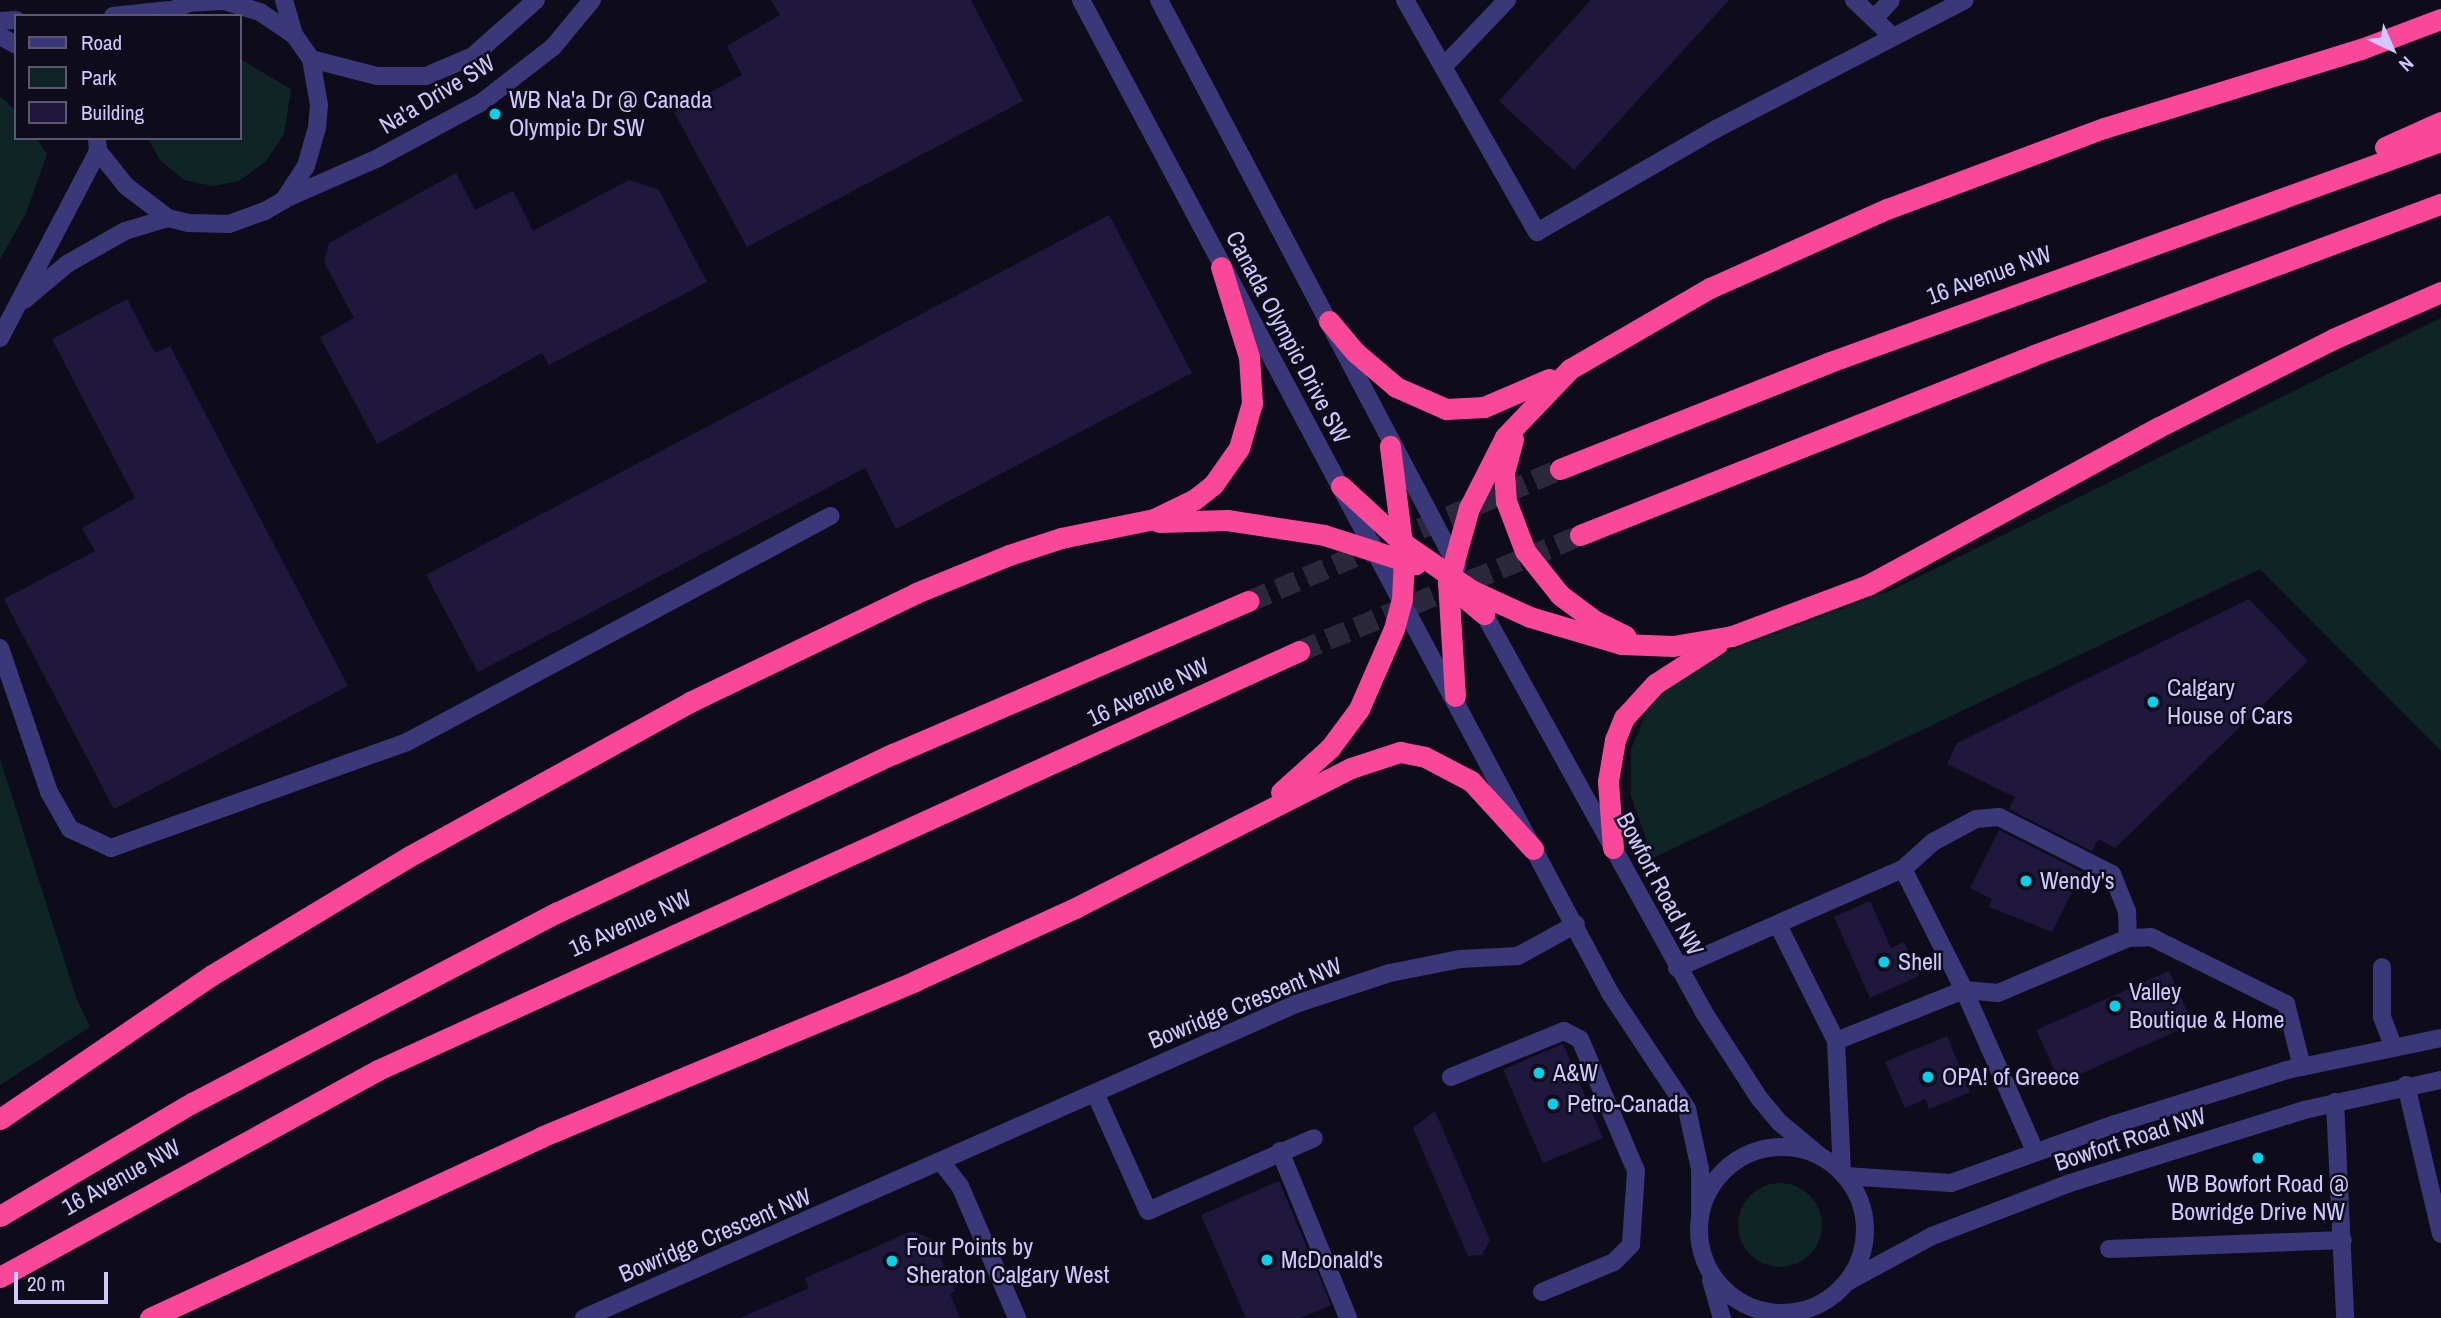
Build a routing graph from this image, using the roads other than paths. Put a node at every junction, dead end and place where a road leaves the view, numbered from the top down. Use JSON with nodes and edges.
{"nodes":[{"id":1,"x":284,"y":0,"type":"edge"},
{"id":2,"x":536,"y":0,"type":"edge"},
{"id":3,"x":592,"y":0,"type":"edge"},
{"id":4,"x":1081,"y":0,"type":"edge"},
{"id":5,"x":1159,"y":0,"type":"edge"},
{"id":6,"x":1405,"y":0,"type":"edge"},
{"id":7,"x":1507,"y":0,"type":"edge"},
{"id":8,"x":1854,"y":0,"type":"edge"},
{"id":9,"x":1891,"y":0,"type":"edge"},
{"id":10,"x":1965,"y":0,"type":"edge"},
{"id":11,"x":191,"y":2,"type":"edge"},
{"id":12,"x":163,"y":13,"type":"edge"},
{"id":13,"x":2441,"y":16,"type":"edge"},
{"id":14,"x":1874,"y":19,"type":"junction"},
{"id":15,"x":295,"y":35,"type":"junction"},
{"id":16,"x":1892,"y":36,"type":"junction"},
{"id":17,"x":310,"y":59,"type":"junction"},
{"id":18,"x":1443,"y":67,"type":"junction"},
{"id":19,"x":2441,"y":122,"type":"edge"},
{"id":20,"x":2441,"y":141,"type":"edge"},
{"id":21,"x":97,"y":142,"type":"edge"},
{"id":22,"x":284,"y":200,"type":"junction"},
{"id":23,"x":2262,"y":202,"type":"junction"},
{"id":24,"x":2441,"y":204,"type":"edge"},
{"id":25,"x":168,"y":218,"type":"junction"},
{"id":26,"x":1221,"y":267,"type":"junction"},
{"id":27,"x":2441,"y":292,"type":"edge"},
{"id":28,"x":22,"y":302,"type":"junction"},
{"id":29,"x":1329,"y":321,"type":"junction"},
{"id":30,"x":0,"y":338,"type":"edge"},
{"id":31,"x":1570,"y":369,"type":"junction"},
{"id":32,"x":1524,"y":414,"type":"junction"},
{"id":33,"x":1390,"y":446,"type":"junction"},
{"id":34,"x":1560,"y":469,"type":"tunnel mouth"},
{"id":35,"x":1341,"y":486,"type":"junction"},
{"id":36,"x":831,"y":516,"type":"dead end"},
{"id":37,"x":1132,"y":523,"type":"junction"},
{"id":38,"x":1580,"y":535,"type":"tunnel mouth"},
{"id":39,"x":1375,"y":549,"type":"junction"},
{"id":40,"x":1404,"y":551,"type":"junction"},
{"id":41,"x":1450,"y":572,"type":"junction"},
{"id":42,"x":1471,"y":590,"type":"junction"},
{"id":43,"x":1402,"y":599,"type":"junction"},
{"id":44,"x":1249,"y":601,"type":"tunnel mouth"},
{"id":45,"x":1485,"y":614,"type":"junction"},
{"id":46,"x":1732,"y":636,"type":"junction"},
{"id":47,"x":1644,"y":644,"type":"junction"},
{"id":48,"x":0,"y":648,"type":"edge"},
{"id":49,"x":1299,"y":651,"type":"tunnel mouth"},
{"id":50,"x":1455,"y":695,"type":"junction"},
{"id":51,"x":1213,"y":839,"type":"junction"},
{"id":52,"x":1614,"y":848,"type":"junction"},
{"id":53,"x":1533,"y":849,"type":"junction"},
{"id":54,"x":1903,"y":869,"type":"junction"},
{"id":55,"x":1576,"y":924,"type":"junction"},
{"id":56,"x":1778,"y":925,"type":"junction"},
{"id":57,"x":2128,"y":938,"type":"junction"},
{"id":58,"x":2382,"y":967,"type":"dead end"},
{"id":59,"x":1677,"y":968,"type":"junction"},
{"id":60,"x":1964,"y":990,"type":"junction"},
{"id":61,"x":2441,"y":1038,"type":"edge"},
{"id":62,"x":1836,"y":1041,"type":"junction"},
{"id":63,"x":2393,"y":1046,"type":"junction"},
{"id":64,"x":2302,"y":1067,"type":"junction"},
{"id":65,"x":1451,"y":1077,"type":"dead end"},
{"id":66,"x":2441,"y":1080,"type":"edge"},
{"id":67,"x":2406,"y":1085,"type":"junction"},
{"id":68,"x":1095,"y":1093,"type":"junction"},
{"id":69,"x":2335,"y":1102,"type":"junction"},
{"id":70,"x":0,"y":1119,"type":"edge"},
{"id":71,"x":1314,"y":1138,"type":"dead end"},
{"id":72,"x":1280,"y":1151,"type":"junction"},
{"id":73,"x":2035,"y":1151,"type":"junction"},
{"id":74,"x":1820,"y":1156,"type":"junction"},
{"id":75,"x":942,"y":1163,"type":"junction"},
{"id":76,"x":1844,"y":1175,"type":"junction"},
{"id":77,"x":0,"y":1216,"type":"edge"},
{"id":78,"x":1700,"y":1218,"type":"junction"},
{"id":79,"x":2441,"y":1234,"type":"edge"},
{"id":80,"x":2343,"y":1240,"type":"junction"},
{"id":81,"x":2109,"y":1249,"type":"dead end"},
{"id":82,"x":1707,"y":1267,"type":"junction"},
{"id":83,"x":0,"y":1277,"type":"edge"},
{"id":84,"x":1847,"y":1282,"type":"junction"},
{"id":85,"x":1542,"y":1293,"type":"dead end"},
{"id":86,"x":1830,"y":1298,"type":"junction"},
{"id":87,"x":150,"y":1318,"type":"edge"},
{"id":88,"x":584,"y":1318,"type":"edge"},
{"id":89,"x":1017,"y":1318,"type":"edge"},
{"id":90,"x":1348,"y":1318,"type":"edge"},
{"id":91,"x":1722,"y":1318,"type":"edge"},
{"id":92,"x":1813,"y":1318,"type":"edge"},
{"id":93,"x":2345,"y":1318,"type":"edge"}],
"edges":[{"from":1,"to":15,"type":"street"},
{"from":2,"to":17,"type":"street","name":"Na'a Drive SW"},
{"from":3,"to":22,"type":"street","name":"Na'a Drive SW"},
{"from":4,"to":26,"type":"street","name":"Canada Olympic Drive SW"},
{"from":5,"to":29,"type":"street","name":"Canada Olympic Drive SW"},
{"from":6,"to":18,"type":"street"},
{"from":7,"to":18,"type":"street"},
{"from":8,"to":14,"type":"street"},
{"from":9,"to":14,"type":"street"},
{"from":10,"to":16,"type":"street"},
{"from":11,"to":12,"type":"street"},
{"from":11,"to":15,"type":"street"},
{"from":13,"to":31,"type":"highway"},
{"from":14,"to":16,"type":"street"},
{"from":15,"to":17,"type":"street"},
{"from":16,"to":18,"type":"street"},
{"from":17,"to":22,"type":"street"},
{"from":19,"to":23,"type":"highway"},
{"from":20,"to":23,"type":"highway","name":"16 Avenue NW"},
{"from":21,"to":25,"type":"street"},
{"from":21,"to":28,"type":"street"},
{"from":22,"to":25,"type":"street","name":"Na'a Drive SW"},
{"from":23,"to":34,"type":"highway","name":"16 Avenue NW"},
{"from":24,"to":38,"type":"highway"},
{"from":25,"to":28,"type":"street"},
{"from":26,"to":35,"type":"street","name":"Canada Olympic Drive SW"},
{"from":26,"to":37,"type":"highway"},
{"from":27,"to":46,"type":"highway"},
{"from":28,"to":30,"type":"street"},
{"from":29,"to":31,"type":"highway"},
{"from":29,"to":33,"type":"street","name":"Canada Olympic Drive SW"},
{"from":31,"to":32,"type":"highway"},
{"from":32,"to":41,"type":"highway"},
{"from":32,"to":47,"type":"highway"},
{"from":33,"to":40,"type":"highway"},
{"from":33,"to":41,"type":"street","name":"Canada Olympic Drive SW"},
{"from":35,"to":39,"type":"street","name":"Canada Olympic Drive SW"},
{"from":35,"to":40,"type":"highway"},
{"from":36,"to":48,"type":"street"},
{"from":37,"to":39,"type":"highway"},
{"from":37,"to":70,"type":"highway"},
{"from":39,"to":40,"type":"highway"},
{"from":39,"to":43,"type":"street","name":"Canada Olympic Drive SW"},
{"from":40,"to":41,"type":"highway"},
{"from":40,"to":43,"type":"highway"},
{"from":41,"to":42,"type":"highway"},
{"from":41,"to":45,"type":"highway"},
{"from":41,"to":50,"type":"highway"},
{"from":42,"to":45,"type":"street"},
{"from":42,"to":47,"type":"highway"},
{"from":43,"to":50,"type":"street","name":"Canada Olympic Drive SW"},
{"from":43,"to":51,"type":"highway"},
{"from":44,"to":77,"type":"highway","name":"16 Avenue NW"},
{"from":45,"to":52,"type":"street","name":"Bowfort Road NW"},
{"from":46,"to":47,"type":"highway"},
{"from":46,"to":52,"type":"highway"},
{"from":49,"to":83,"type":"highway","name":"16 Avenue NW"},
{"from":50,"to":53,"type":"street"},
{"from":51,"to":53,"type":"highway"},
{"from":51,"to":87,"type":"highway"},
{"from":52,"to":59,"type":"street","name":"Bowfort Road NW"},
{"from":53,"to":55,"type":"street"},
{"from":54,"to":56,"type":"street"},
{"from":54,"to":57,"type":"street"},
{"from":54,"to":60,"type":"street"},
{"from":55,"to":68,"type":"street","name":"Bowridge Crescent NW"},
{"from":55,"to":78,"type":"street"},
{"from":56,"to":59,"type":"street"},
{"from":56,"to":62,"type":"street"},
{"from":57,"to":60,"type":"street"},
{"from":57,"to":64,"type":"street"},
{"from":58,"to":63,"type":"street"},
{"from":59,"to":74,"type":"street","name":"Bowfort Road NW"},
{"from":60,"to":62,"type":"street"},
{"from":60,"to":73,"type":"street"},
{"from":61,"to":63,"type":"street","name":"Bowfort Road NW"},
{"from":62,"to":76,"type":"street"},
{"from":63,"to":64,"type":"street","name":"Bowfort Road NW"},
{"from":64,"to":73,"type":"street","name":"Bowfort Road NW"},
{"from":65,"to":85,"type":"street"},
{"from":66,"to":67,"type":"street","name":"Bowfort Road NW"},
{"from":67,"to":69,"type":"street","name":"Bowfort Road NW"},
{"from":67,"to":79,"type":"street"},
{"from":68,"to":72,"type":"street"},
{"from":68,"to":75,"type":"street","name":"Bowridge Crescent NW"},
{"from":69,"to":80,"type":"street"},
{"from":69,"to":84,"type":"street","name":"Bowfort Road NW"},
{"from":71,"to":72,"type":"street"},
{"from":72,"to":90,"type":"street"},
{"from":73,"to":76,"type":"street","name":"Bowfort Road NW"},
{"from":74,"to":76,"type":"street"},
{"from":74,"to":78,"type":"street"},
{"from":75,"to":88,"type":"street","name":"Bowridge Crescent NW"},
{"from":75,"to":89,"type":"street"},
{"from":76,"to":84,"type":"street"},
{"from":78,"to":82,"type":"street"},
{"from":80,"to":81,"type":"street"},
{"from":80,"to":93,"type":"street"},
{"from":82,"to":86,"type":"street"},
{"from":82,"to":91,"type":"street"},
{"from":84,"to":86,"type":"street"},
{"from":86,"to":92,"type":"street"}]}
